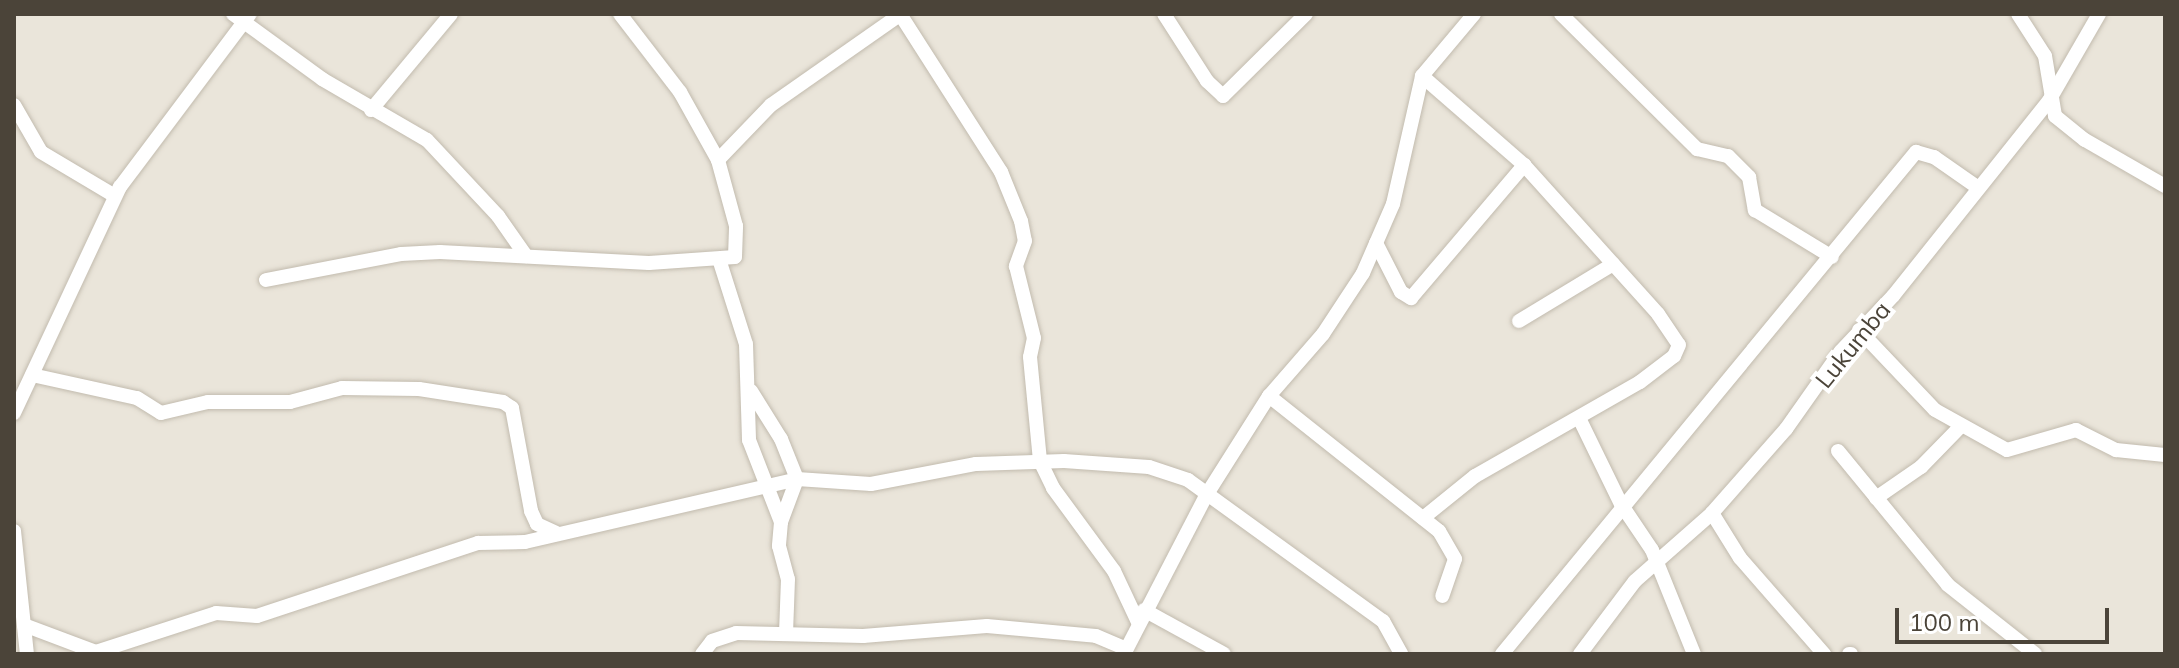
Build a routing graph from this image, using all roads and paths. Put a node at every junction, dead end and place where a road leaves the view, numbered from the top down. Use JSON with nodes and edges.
{"nodes":[{"id":1,"x":451,"y":14,"type":"edge"},
{"id":2,"x":620,"y":14,"type":"edge"},
{"id":3,"x":900,"y":14,"type":"edge"},
{"id":4,"x":1164,"y":14,"type":"edge"},
{"id":5,"x":1306,"y":14,"type":"edge"},
{"id":6,"x":1474,"y":14,"type":"edge"},
{"id":7,"x":1561,"y":14,"type":"edge"},
{"id":8,"x":2018,"y":14,"type":"edge"},
{"id":9,"x":2099,"y":14,"type":"edge"},
{"id":10,"x":242,"y":17,"type":"edge"},
{"id":11,"x":1422,"y":76,"type":"junction"},
{"id":12,"x":2050,"y":99,"type":"junction"},
{"id":13,"x":14,"y":105,"type":"edge"},
{"id":14,"x":371,"y":110,"type":"junction"},
{"id":15,"x":718,"y":160,"type":"junction"},
{"id":16,"x":1524,"y":165,"type":"junction"},
{"id":17,"x":2165,"y":186,"type":"edge"},
{"id":18,"x":1977,"y":187,"type":"junction"},
{"id":19,"x":115,"y":196,"type":"junction"},
{"id":20,"x":1376,"y":243,"type":"junction"},
{"id":21,"x":526,"y":256,"type":"junction"},
{"id":22,"x":1832,"y":257,"type":"junction"},
{"id":23,"x":719,"y":259,"type":"junction"},
{"id":24,"x":1613,"y":264,"type":"junction"},
{"id":25,"x":266,"y":280,"type":"dead end"},
{"id":26,"x":1519,"y":321,"type":"dead end"},
{"id":27,"x":1859,"y":330,"type":"junction"},
{"id":28,"x":32,"y":375,"type":"junction"},
{"id":29,"x":751,"y":391,"type":"junction"},
{"id":30,"x":1269,"y":396,"type":"junction"},
{"id":31,"x":14,"y":413,"type":"edge"},
{"id":32,"x":1580,"y":420,"type":"junction"},
{"id":33,"x":1960,"y":427,"type":"junction"},
{"id":34,"x":1838,"y":451,"type":"dead end"},
{"id":35,"x":2165,"y":455,"type":"edge"},
{"id":36,"x":1040,"y":461,"type":"junction"},
{"id":37,"x":797,"y":479,"type":"junction"},
{"id":38,"x":766,"y":486,"type":"junction"},
{"id":39,"x":1207,"y":494,"type":"junction"},
{"id":40,"x":1876,"y":498,"type":"junction"},
{"id":41,"x":1621,"y":504,"type":"junction"},
{"id":42,"x":1712,"y":513,"type":"junction"},
{"id":43,"x":1423,"y":518,"type":"junction"},
{"id":44,"x":781,"y":522,"type":"junction"},
{"id":45,"x":14,"y":531,"type":"edge"},
{"id":46,"x":556,"y":533,"type":"junction"},
{"id":47,"x":1657,"y":562,"type":"junction"},
{"id":48,"x":1442,"y":596,"type":"dead end"},
{"id":49,"x":1141,"y":616,"type":"junction"},
{"id":50,"x":24,"y":625,"type":"junction"},
{"id":51,"x":786,"y":633,"type":"junction"},
{"id":52,"x":1125,"y":651,"type":"edge"},
{"id":53,"x":27,"y":654,"type":"edge"},
{"id":54,"x":702,"y":654,"type":"edge"},
{"id":55,"x":1224,"y":654,"type":"edge"},
{"id":56,"x":1401,"y":654,"type":"edge"},
{"id":57,"x":1502,"y":654,"type":"edge"},
{"id":58,"x":1580,"y":654,"type":"edge"},
{"id":59,"x":1694,"y":654,"type":"edge"},
{"id":60,"x":1824,"y":654,"type":"edge"},
{"id":61,"x":2035,"y":654,"type":"edge"}],
"edges":[{"from":1,"to":14,"type":"street"},
{"from":2,"to":15,"type":"street"},
{"from":3,"to":15,"type":"street"},
{"from":3,"to":36,"type":"street"},
{"from":4,"to":5,"type":"street"},
{"from":6,"to":11,"type":"street"},
{"from":7,"to":22,"type":"street"},
{"from":8,"to":12,"type":"street"},
{"from":9,"to":12,"type":"street","name":"Lukumba"},
{"from":10,"to":14,"type":"street"},
{"from":10,"to":19,"type":"street"},
{"from":11,"to":16,"type":"street"},
{"from":11,"to":20,"type":"street"},
{"from":12,"to":17,"type":"street"},
{"from":12,"to":18,"type":"street","name":"Lukumba"},
{"from":13,"to":19,"type":"street"},
{"from":14,"to":21,"type":"street"},
{"from":15,"to":23,"type":"street"},
{"from":16,"to":20,"type":"street"},
{"from":16,"to":24,"type":"street"},
{"from":18,"to":22,"type":"street"},
{"from":18,"to":27,"type":"street","name":"Lukumba"},
{"from":19,"to":28,"type":"street"},
{"from":20,"to":30,"type":"street"},
{"from":21,"to":23,"type":"street"},
{"from":21,"to":25,"type":"street"},
{"from":22,"to":41,"type":"street"},
{"from":23,"to":29,"type":"street"},
{"from":24,"to":26,"type":"street"},
{"from":24,"to":32,"type":"street"},
{"from":27,"to":33,"type":"street"},
{"from":27,"to":42,"type":"street","name":"Lukumba"},
{"from":28,"to":31,"type":"street"},
{"from":28,"to":46,"type":"street"},
{"from":29,"to":37,"type":"street"},
{"from":29,"to":38,"type":"street"},
{"from":30,"to":39,"type":"street"},
{"from":30,"to":43,"type":"street"},
{"from":32,"to":41,"type":"street"},
{"from":32,"to":43,"type":"street"},
{"from":33,"to":35,"type":"street"},
{"from":33,"to":40,"type":"street"},
{"from":34,"to":40,"type":"street"},
{"from":36,"to":37,"type":"street"},
{"from":36,"to":39,"type":"street"},
{"from":36,"to":49,"type":"street"},
{"from":37,"to":38,"type":"street"},
{"from":37,"to":44,"type":"street"},
{"from":38,"to":44,"type":"street"},
{"from":38,"to":46,"type":"street"},
{"from":39,"to":49,"type":"street"},
{"from":39,"to":56,"type":"street"},
{"from":40,"to":61,"type":"street"},
{"from":41,"to":47,"type":"street"},
{"from":41,"to":57,"type":"street"},
{"from":42,"to":47,"type":"street","name":"Lukumba"},
{"from":42,"to":60,"type":"street"},
{"from":43,"to":48,"type":"street"},
{"from":44,"to":51,"type":"street"},
{"from":45,"to":50,"type":"street"},
{"from":46,"to":50,"type":"street"},
{"from":47,"to":58,"type":"street","name":"Lukumba"},
{"from":47,"to":59,"type":"street"},
{"from":49,"to":52,"type":"street"},
{"from":49,"to":55,"type":"street"},
{"from":50,"to":53,"type":"street"},
{"from":51,"to":52,"type":"street"},
{"from":51,"to":54,"type":"street"}]}
